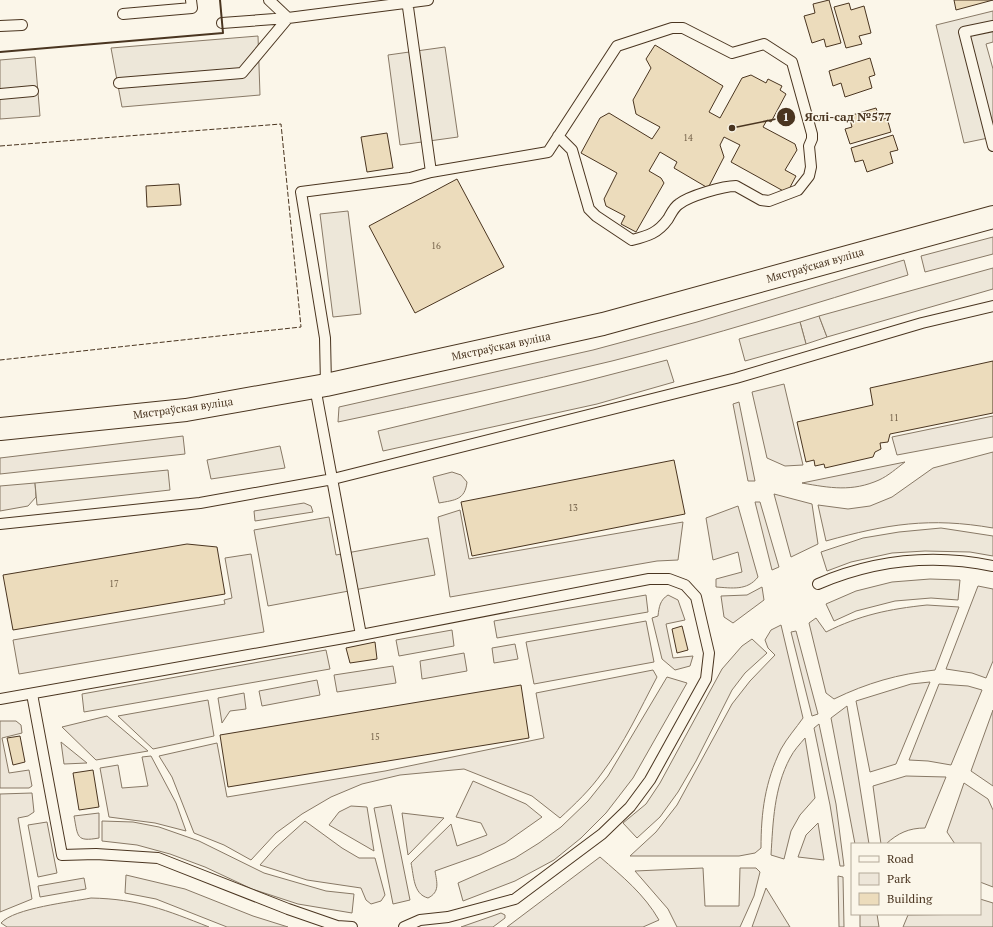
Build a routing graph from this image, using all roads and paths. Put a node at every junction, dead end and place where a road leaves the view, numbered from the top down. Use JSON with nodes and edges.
{"nodes":[{"id":1,"x":191,"y":0,"type":"edge"},
{"id":2,"x":269,"y":0,"type":"edge"},
{"id":3,"x":428,"y":0,"type":"edge"},
{"id":4,"x":408,"y":2,"type":"edge"},
{"id":5,"x":123,"y":14,"type":"dead end"},
{"id":6,"x":288,"y":18,"type":"junction"},
{"id":7,"x":222,"y":22,"type":"dead end"},
{"id":8,"x":22,"y":25,"type":"dead end"},
{"id":9,"x":0,"y":26,"type":"edge"},
{"id":10,"x":993,"y":26,"type":"edge"},
{"id":11,"x":119,"y":83,"type":"dead end"},
{"id":12,"x":33,"y":91,"type":"dead end"},
{"id":13,"x":0,"y":94,"type":"edge"},
{"id":14,"x":558,"y":136,"type":"junction"},
{"id":15,"x":993,"y":146,"type":"edge"},
{"id":16,"x":432,"y":172,"type":"junction"},
{"id":17,"x":993,"y":217,"type":"edge"},
{"id":18,"x":993,"y":306,"type":"edge"},
{"id":19,"x":321,"y":386,"type":"junction"},
{"id":20,"x":0,"y":429,"type":"edge"},
{"id":21,"x":333,"y":479,"type":"junction"},
{"id":22,"x":0,"y":524,"type":"edge"},
{"id":23,"x":993,"y":566,"type":"edge"},
{"id":24,"x":818,"y":584,"type":"dead end"},
{"id":25,"x":361,"y":635,"type":"junction"},
{"id":26,"x":32,"y":694,"type":"junction"},
{"id":27,"x":0,"y":699,"type":"edge"},
{"id":28,"x":352,"y":927,"type":"edge"},
{"id":29,"x":404,"y":927,"type":"edge"}],
"edges":[{"from":1,"to":5,"type":"lane"},
{"from":2,"to":6,"type":"lane"},
{"from":3,"to":4,"type":"lane"},
{"from":4,"to":6,"type":"lane"},
{"from":4,"to":16,"type":"lane"},
{"from":6,"to":7,"type":"lane"},
{"from":6,"to":11,"type":"lane"},
{"from":8,"to":9,"type":"lane"},
{"from":10,"to":15,"type":"lane"},
{"from":12,"to":13,"type":"lane"},
{"from":14,"to":14,"type":"lane"},
{"from":14,"to":16,"type":"lane"},
{"from":16,"to":19,"type":"lane"},
{"from":17,"to":19,"type":"street","name":"Мястраўская вуліца"},
{"from":18,"to":21,"type":"lane"},
{"from":19,"to":20,"type":"street","name":"Мястраўская вуліца"},
{"from":19,"to":21,"type":"lane"},
{"from":21,"to":22,"type":"lane"},
{"from":21,"to":25,"type":"lane"},
{"from":23,"to":24,"type":"lane"},
{"from":25,"to":26,"type":"lane"},
{"from":25,"to":29,"type":"lane"},
{"from":26,"to":27,"type":"lane"},
{"from":26,"to":28,"type":"lane"}]}
